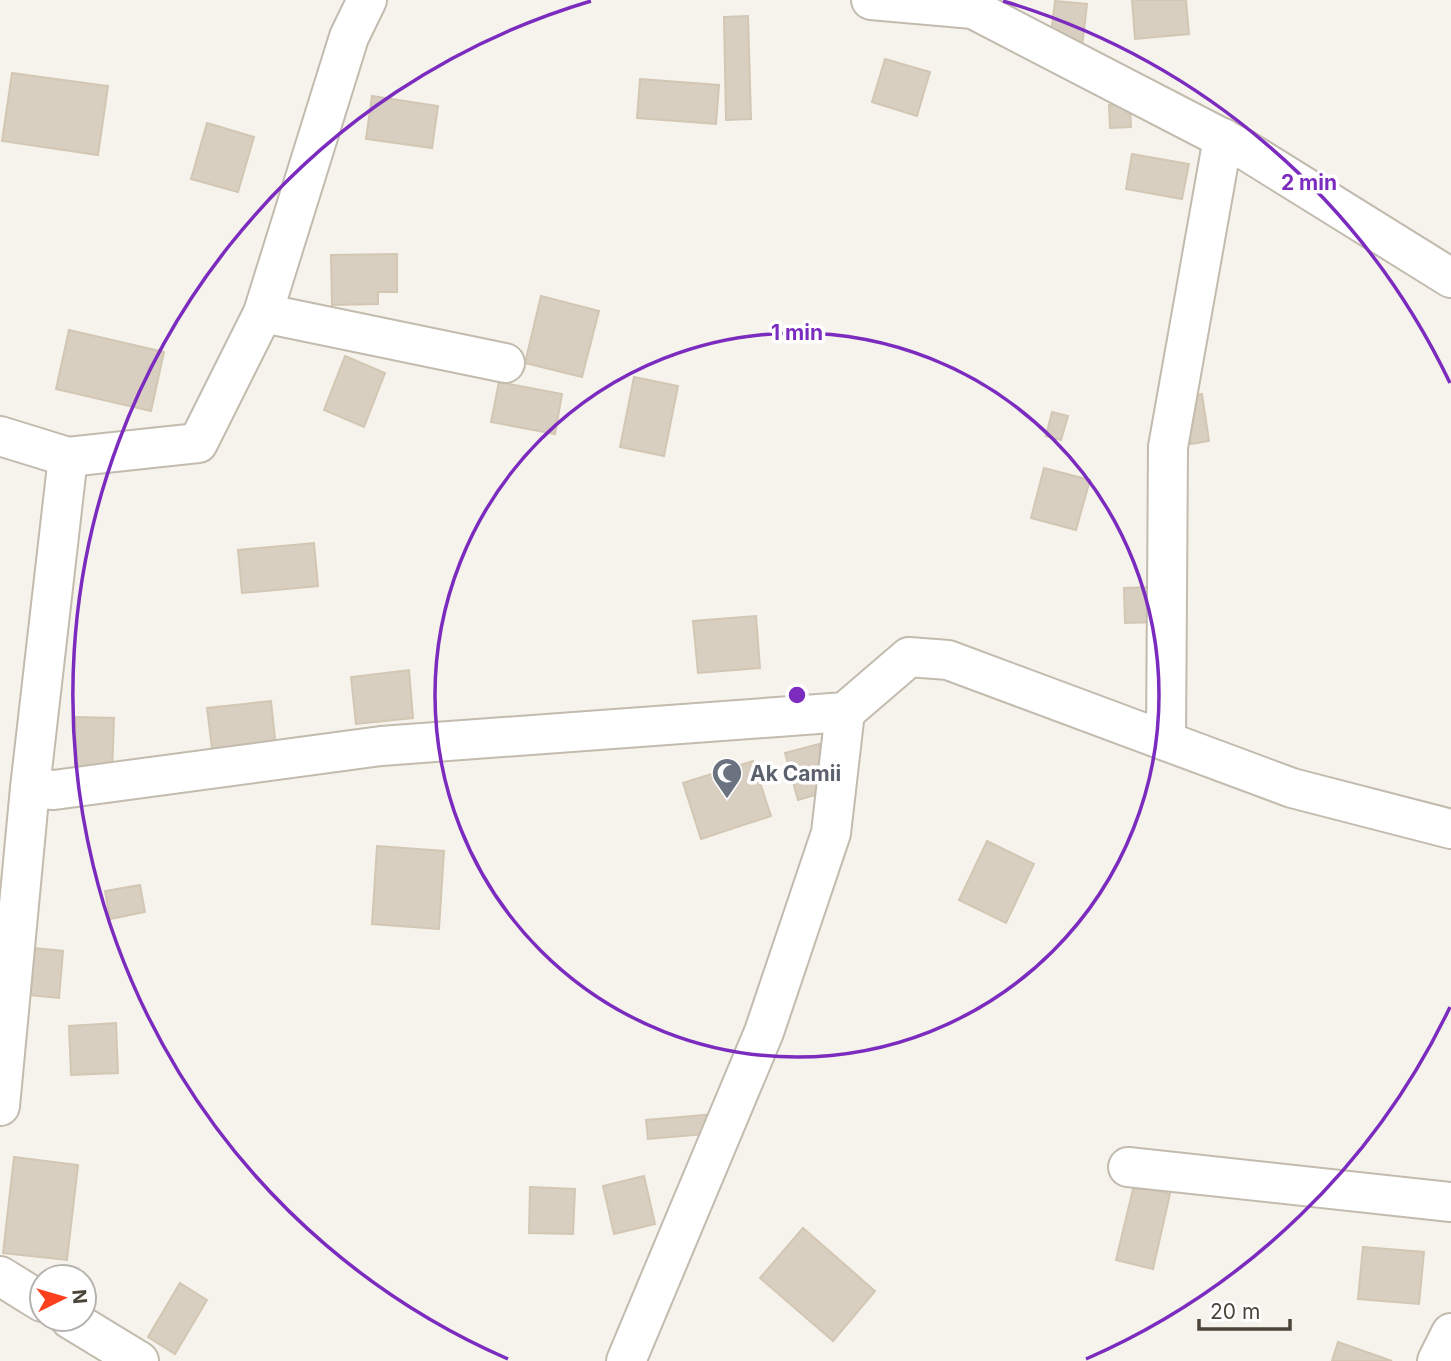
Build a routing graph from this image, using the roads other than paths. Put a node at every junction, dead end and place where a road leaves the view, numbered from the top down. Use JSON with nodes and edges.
{"nodes":[{"id":1,"x":367,"y":0,"type":"edge"},
{"id":2,"x":870,"y":0,"type":"edge"},
{"id":3,"x":974,"y":4,"type":"edge"},
{"id":4,"x":1223,"y":138,"type":"junction"},
{"id":5,"x":1451,"y":278,"type":"edge"},
{"id":6,"x":263,"y":313,"type":"junction"},
{"id":7,"x":505,"y":363,"type":"dead end"},
{"id":8,"x":0,"y":436,"type":"edge"},
{"id":9,"x":68,"y":457,"type":"junction"},
{"id":10,"x":845,"y":712,"type":"junction"},
{"id":11,"x":1166,"y":741,"type":"junction"},
{"id":12,"x":30,"y":788,"type":"junction"},
{"id":13,"x":1451,"y":829,"type":"edge"},
{"id":14,"x":0,"y":1106,"type":"edge"},
{"id":15,"x":1129,"y":1167,"type":"dead end"},
{"id":16,"x":1451,"y":1202,"type":"edge"},
{"id":17,"x":0,"y":1276,"type":"edge"},
{"id":18,"x":28,"y":1293,"type":"edge"},
{"id":19,"x":93,"y":1333,"type":"edge"},
{"id":20,"x":1451,"y":1333,"type":"edge"},
{"id":21,"x":139,"y":1361,"type":"edge"},
{"id":22,"x":626,"y":1361,"type":"edge"},
{"id":23,"x":1437,"y":1361,"type":"edge"}],
"edges":[{"from":1,"to":6,"type":"street"},
{"from":2,"to":3,"type":"street"},
{"from":3,"to":4,"type":"street"},
{"from":4,"to":5,"type":"street"},
{"from":4,"to":11,"type":"street"},
{"from":6,"to":7,"type":"street"},
{"from":6,"to":9,"type":"street"},
{"from":8,"to":9,"type":"street"},
{"from":9,"to":12,"type":"street"},
{"from":10,"to":11,"type":"street"},
{"from":10,"to":12,"type":"street"},
{"from":10,"to":22,"type":"street"},
{"from":11,"to":13,"type":"street"},
{"from":12,"to":14,"type":"street"},
{"from":15,"to":16,"type":"street"},
{"from":17,"to":18,"type":"street"},
{"from":19,"to":21,"type":"street"},
{"from":20,"to":23,"type":"street"}]}
